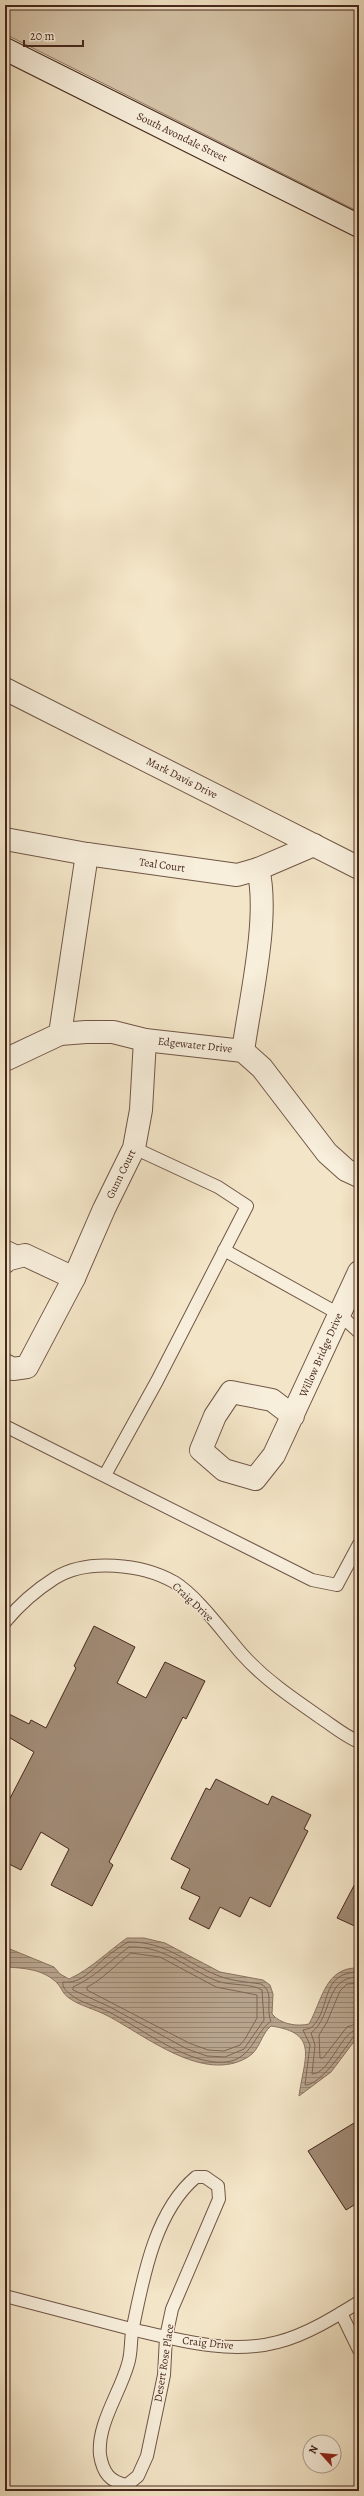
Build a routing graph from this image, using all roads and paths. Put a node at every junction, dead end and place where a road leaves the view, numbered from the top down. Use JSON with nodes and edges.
{"nodes":[{"id":1,"x":5,"y":49,"type":"edge"},
{"id":2,"x":359,"y":226,"type":"edge"},
{"id":3,"x":5,"y":689,"type":"edge"},
{"id":4,"x":5,"y":839,"type":"edge"},
{"id":5,"x":314,"y":845,"type":"junction"},
{"id":6,"x":87,"y":854,"type":"junction"},
{"id":7,"x":359,"y":868,"type":"edge"},
{"id":8,"x":258,"y":869,"type":"junction"},
{"id":9,"x":60,"y":1034,"type":"junction"},
{"id":10,"x":145,"y":1040,"type":"junction"},
{"id":11,"x":243,"y":1051,"type":"junction"},
{"id":12,"x":5,"y":1060,"type":"edge"},
{"id":13,"x":134,"y":1148,"type":"junction"},
{"id":14,"x":359,"y":1176,"type":"edge"},
{"id":15,"x":5,"y":1246,"type":"edge"},
{"id":16,"x":224,"y":1250,"type":"junction"},
{"id":17,"x":25,"y":1255,"type":"junction"},
{"id":18,"x":5,"y":1262,"type":"edge"},
{"id":19,"x":359,"y":1272,"type":"edge"},
{"id":20,"x":74,"y":1278,"type":"junction"},
{"id":21,"x":339,"y":1314,"type":"junction"},
{"id":22,"x":359,"y":1332,"type":"edge"},
{"id":23,"x":5,"y":1365,"type":"edge"},
{"id":24,"x":293,"y":1416,"type":"dead end"},
{"id":25,"x":5,"y":1426,"type":"edge"},
{"id":26,"x":105,"y":1475,"type":"junction"},
{"id":27,"x":359,"y":1544,"type":"edge"},
{"id":28,"x":5,"y":1622,"type":"edge"},
{"id":29,"x":359,"y":1742,"type":"edge"},
{"id":30,"x":5,"y":2296,"type":"edge"},
{"id":31,"x":359,"y":2302,"type":"edge"},
{"id":32,"x":341,"y":2313,"type":"junction"},
{"id":33,"x":132,"y":2329,"type":"junction"},
{"id":34,"x":166,"y":2337,"type":"junction"},
{"id":35,"x":359,"y":2350,"type":"edge"}],
"edges":[{"from":1,"to":2,"type":"street","name":"South Avondale Street"},
{"from":3,"to":5,"type":"street","name":"Mark Davis Drive"},
{"from":4,"to":6,"type":"street","name":"Teal Court"},
{"from":5,"to":7,"type":"street","name":"Mark Davis Drive"},
{"from":5,"to":8,"type":"street","name":"Teal Court"},
{"from":6,"to":8,"type":"street","name":"Teal Court"},
{"from":6,"to":9,"type":"street"},
{"from":8,"to":11,"type":"street"},
{"from":9,"to":10,"type":"street","name":"Edgewater Drive"},
{"from":9,"to":12,"type":"street","name":"Edgewater Drive"},
{"from":10,"to":11,"type":"street","name":"Edgewater Drive"},
{"from":10,"to":13,"type":"street","name":"Gunn Court"},
{"from":11,"to":14,"type":"street","name":"Edgewater Drive"},
{"from":13,"to":16,"type":"lane"},
{"from":13,"to":20,"type":"street","name":"Gunn Court"},
{"from":15,"to":17,"type":"lane"},
{"from":16,"to":21,"type":"lane"},
{"from":16,"to":26,"type":"lane"},
{"from":17,"to":18,"type":"street"},
{"from":17,"to":20,"type":"street"},
{"from":19,"to":21,"type":"street","name":"Willow Bridge Drive"},
{"from":20,"to":23,"type":"street","name":"Gunn Court"},
{"from":21,"to":22,"type":"lane"},
{"from":21,"to":24,"type":"street","name":"Willow Bridge Drive"},
{"from":25,"to":26,"type":"lane"},
{"from":26,"to":27,"type":"lane"},
{"from":28,"to":29,"type":"lane","name":"Craig Drive"},
{"from":30,"to":33,"type":"lane","name":"Craig Drive"},
{"from":31,"to":32,"type":"lane","name":"Craig Drive"},
{"from":32,"to":34,"type":"lane","name":"Craig Drive"},
{"from":32,"to":35,"type":"lane"},
{"from":33,"to":34,"type":"lane","name":"Craig Drive"},
{"from":33,"to":34,"type":"lane","name":"Desert Rose Place"},
{"from":33,"to":34,"type":"lane","name":"Desert Rose Place"}]}
